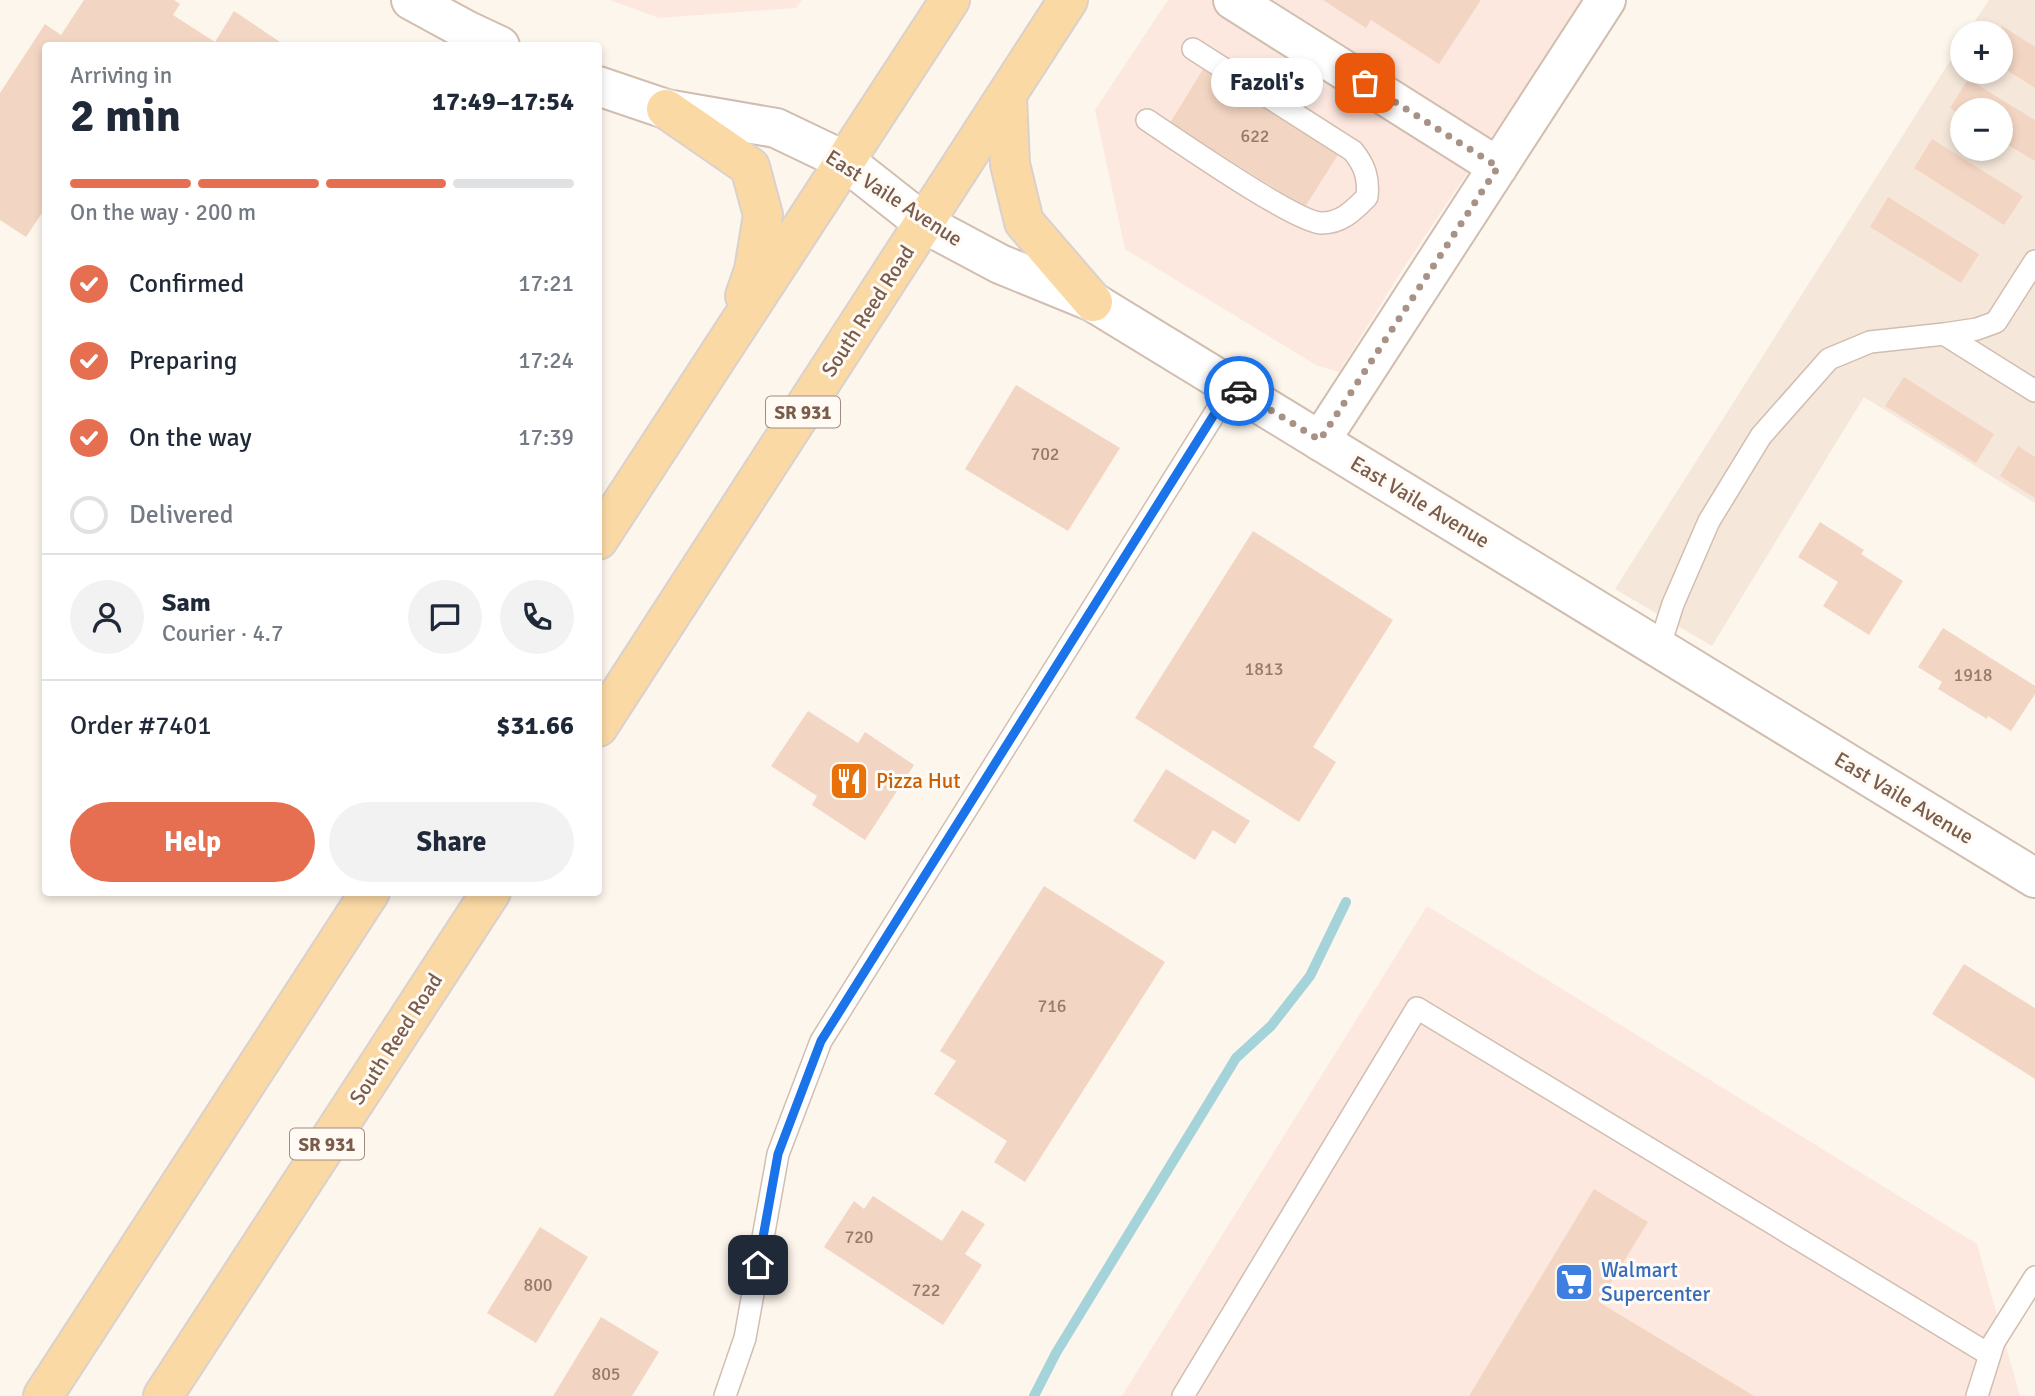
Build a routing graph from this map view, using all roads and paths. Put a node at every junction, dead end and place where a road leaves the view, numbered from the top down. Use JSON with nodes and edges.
{"nodes":[{"id":1,"x":411,"y":0,"type":"edge"},
{"id":2,"x":950,"y":0,"type":"edge"},
{"id":3,"x":1068,"y":0,"type":"edge"},
{"id":4,"x":1233,"y":0,"type":"edge"},
{"id":5,"x":1606,"y":0,"type":"edge"},
{"id":6,"x":492,"y":42,"type":"edge"},
{"id":7,"x":1193,"y":49,"type":"dead end"},
{"id":8,"x":602,"y":87,"type":"edge"},
{"id":9,"x":1006,"y":97,"type":"junction"},
{"id":10,"x":666,"y":109,"type":"junction"},
{"id":11,"x":1147,"y":120,"type":"dead end"},
{"id":12,"x":845,"y":162,"type":"junction"},
{"id":13,"x":1498,"y":167,"type":"junction"},
{"id":14,"x":925,"y":224,"type":"junction"},
{"id":15,"x":2035,"y":261,"type":"edge"},
{"id":16,"x":1093,"y":302,"type":"junction"},
{"id":17,"x":732,"y":334,"type":"junction"},
{"id":18,"x":1944,"y":334,"type":"junction"},
{"id":19,"x":1232,"y":386,"type":"junction"},
{"id":20,"x":2035,"y":391,"type":"edge"},
{"id":21,"x":1320,"y":440,"type":"junction"},
{"id":22,"x":602,"y":534,"type":"edge"},
{"id":23,"x":1659,"y":648,"type":"junction"},
{"id":24,"x":602,"y":721,"type":"edge"},
{"id":25,"x":2035,"y":878,"type":"edge"},
{"id":26,"x":367,"y":896,"type":"edge"},
{"id":27,"x":488,"y":896,"type":"edge"},
{"id":28,"x":2035,"y":1277,"type":"edge"},
{"id":29,"x":1990,"y":1354,"type":"junction"},
{"id":30,"x":43,"y":1396,"type":"edge"},
{"id":31,"x":163,"y":1396,"type":"edge"},
{"id":32,"x":725,"y":1396,"type":"edge"},
{"id":33,"x":1183,"y":1396,"type":"edge"},
{"id":34,"x":1977,"y":1396,"type":"edge"}],
"edges":[{"from":1,"to":6,"type":"street"},
{"from":2,"to":12,"type":"main road"},
{"from":3,"to":9,"type":"main road","name":"South Reed Road","number":"SR 931"},
{"from":4,"to":13,"type":"street"},
{"from":5,"to":13,"type":"street"},
{"from":7,"to":11,"type":"lane"},
{"from":8,"to":10,"type":"street","name":"East Vaile Avenue"},
{"from":9,"to":14,"type":"main road","name":"South Reed Road","number":"SR 931"},
{"from":9,"to":16,"type":"main road"},
{"from":10,"to":12,"type":"street","name":"East Vaile Avenue"},
{"from":10,"to":17,"type":"main road"},
{"from":12,"to":14,"type":"street","name":"East Vaile Avenue"},
{"from":12,"to":17,"type":"main road"},
{"from":13,"to":21,"type":"street"},
{"from":14,"to":16,"type":"street","name":"East Vaile Avenue"},
{"from":14,"to":24,"type":"main road","name":"South Reed Road","number":"SR 931"},
{"from":15,"to":18,"type":"lane"},
{"from":16,"to":19,"type":"street","name":"East Vaile Avenue"},
{"from":17,"to":22,"type":"main road"},
{"from":18,"to":20,"type":"lane"},
{"from":18,"to":23,"type":"lane"},
{"from":19,"to":21,"type":"street","name":"East Vaile Avenue"},
{"from":19,"to":32,"type":"lane"},
{"from":21,"to":23,"type":"street","name":"East Vaile Avenue"},
{"from":23,"to":25,"type":"street","name":"East Vaile Avenue"},
{"from":26,"to":30,"type":"main road"},
{"from":27,"to":31,"type":"main road","name":"South Reed Road","number":"SR 931"},
{"from":28,"to":29,"type":"lane"},
{"from":29,"to":33,"type":"lane"},
{"from":29,"to":34,"type":"lane"}]}
